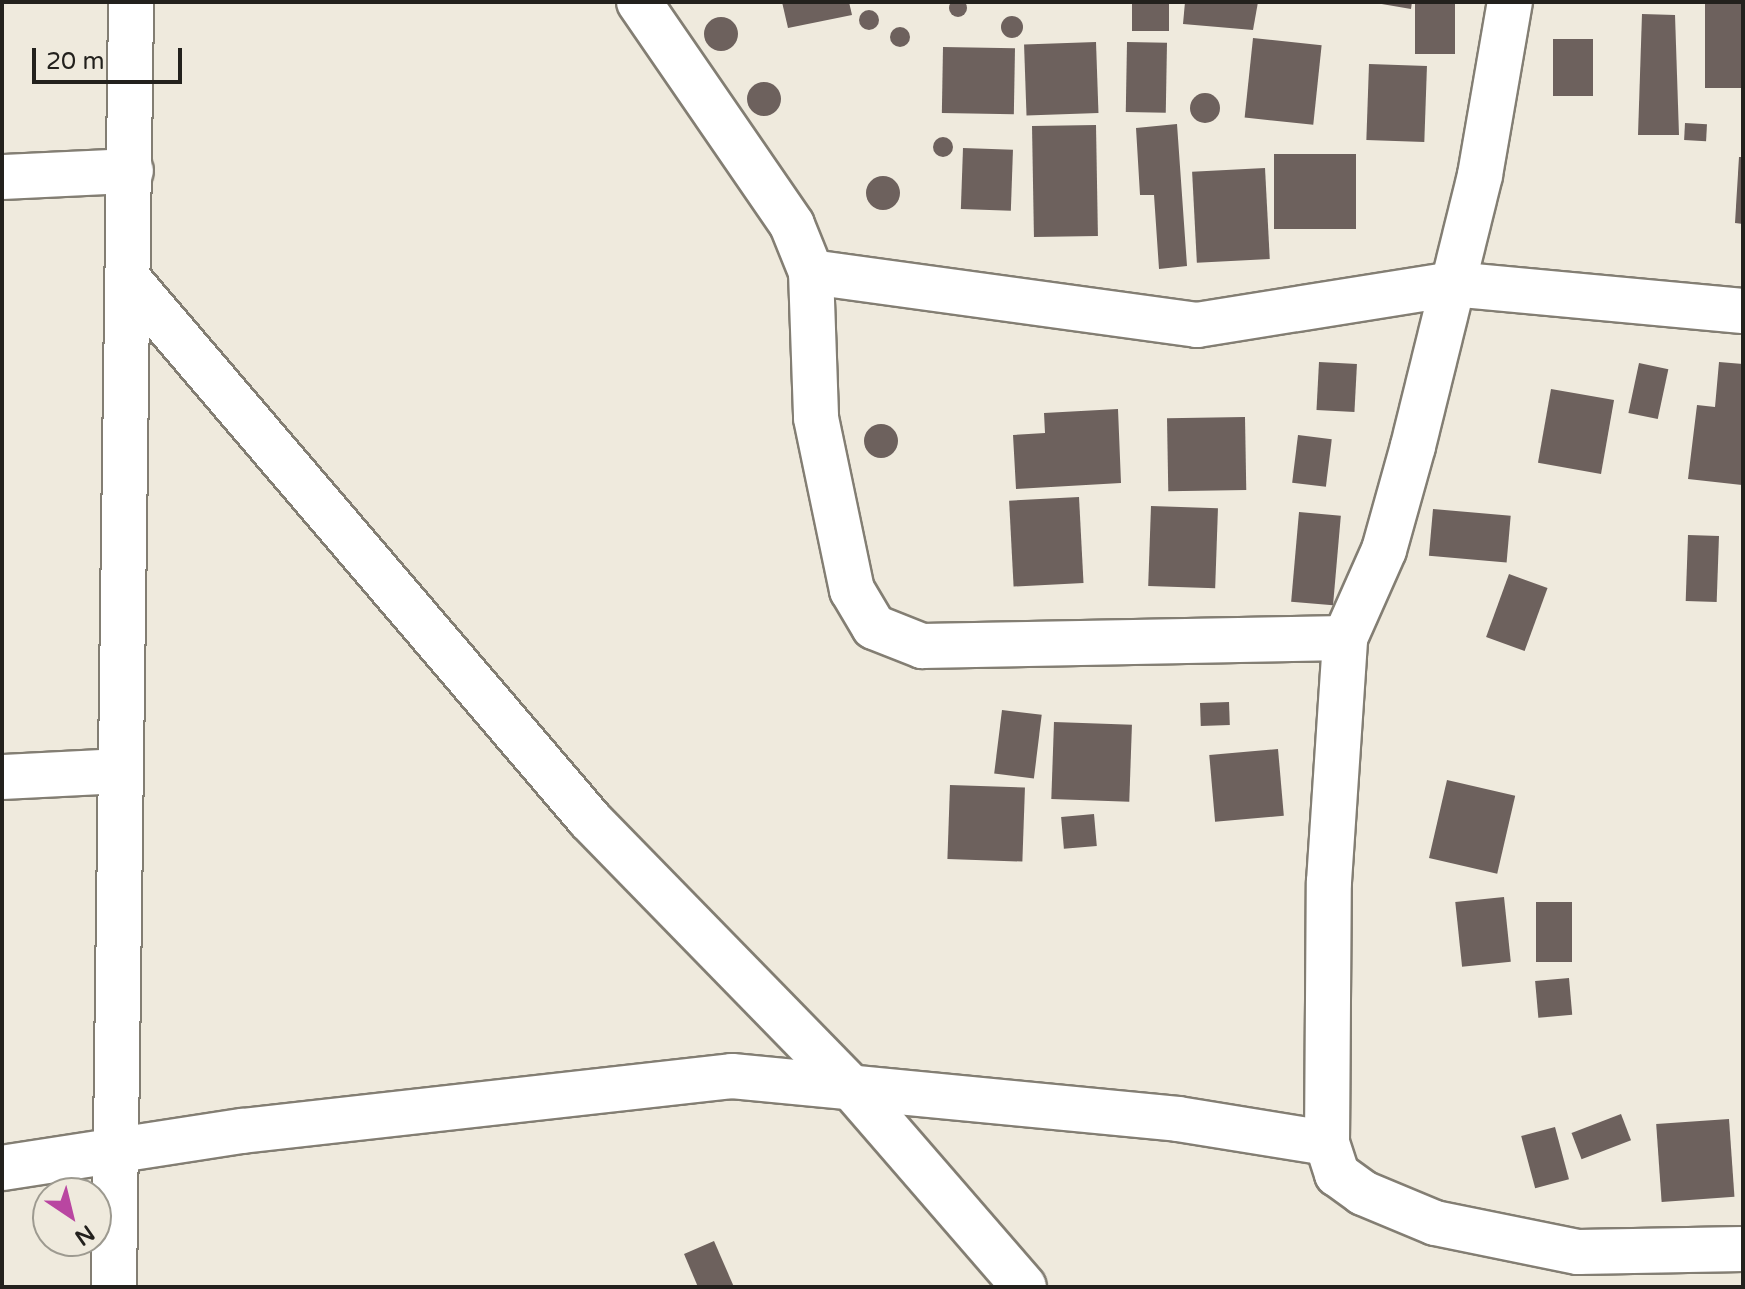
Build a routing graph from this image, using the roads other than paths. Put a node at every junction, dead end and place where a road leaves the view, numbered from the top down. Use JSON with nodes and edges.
{"nodes":[{"id":1,"x":131,"y":2,"type":"edge"},
{"id":2,"x":639,"y":2,"type":"edge"},
{"id":3,"x":1510,"y":2,"type":"edge"},
{"id":4,"x":131,"y":171,"type":"junction"},
{"id":5,"x":2,"y":177,"type":"edge"},
{"id":6,"x":811,"y":272,"type":"junction"},
{"id":7,"x":128,"y":279,"type":"junction"},
{"id":8,"x":1452,"y":284,"type":"junction"},
{"id":9,"x":1743,"y":311,"type":"edge"},
{"id":10,"x":1345,"y":638,"type":"junction"},
{"id":11,"x":119,"y":771,"type":"junction"},
{"id":12,"x":2,"y":777,"type":"edge"},
{"id":13,"x":851,"y":1087,"type":"junction"},
{"id":14,"x":1327,"y":1143,"type":"junction"},
{"id":15,"x":114,"y":1152,"type":"junction"},
{"id":16,"x":2,"y":1168,"type":"edge"},
{"id":17,"x":1743,"y":1249,"type":"edge"},
{"id":18,"x":114,"y":1287,"type":"edge"},
{"id":19,"x":1024,"y":1287,"type":"edge"}],
"edges":[{"from":1,"to":4,"type":"street"},
{"from":2,"to":6,"type":"street"},
{"from":3,"to":8,"type":"street"},
{"from":4,"to":5,"type":"street"},
{"from":4,"to":7,"type":"street"},
{"from":6,"to":8,"type":"street"},
{"from":6,"to":10,"type":"street"},
{"from":7,"to":11,"type":"street"},
{"from":7,"to":13,"type":"street"},
{"from":8,"to":9,"type":"street"},
{"from":8,"to":10,"type":"street"},
{"from":10,"to":14,"type":"street"},
{"from":11,"to":12,"type":"street"},
{"from":11,"to":15,"type":"street"},
{"from":13,"to":14,"type":"street"},
{"from":13,"to":15,"type":"street"},
{"from":13,"to":19,"type":"street"},
{"from":14,"to":17,"type":"street"},
{"from":15,"to":16,"type":"street"},
{"from":15,"to":18,"type":"street"}]}
